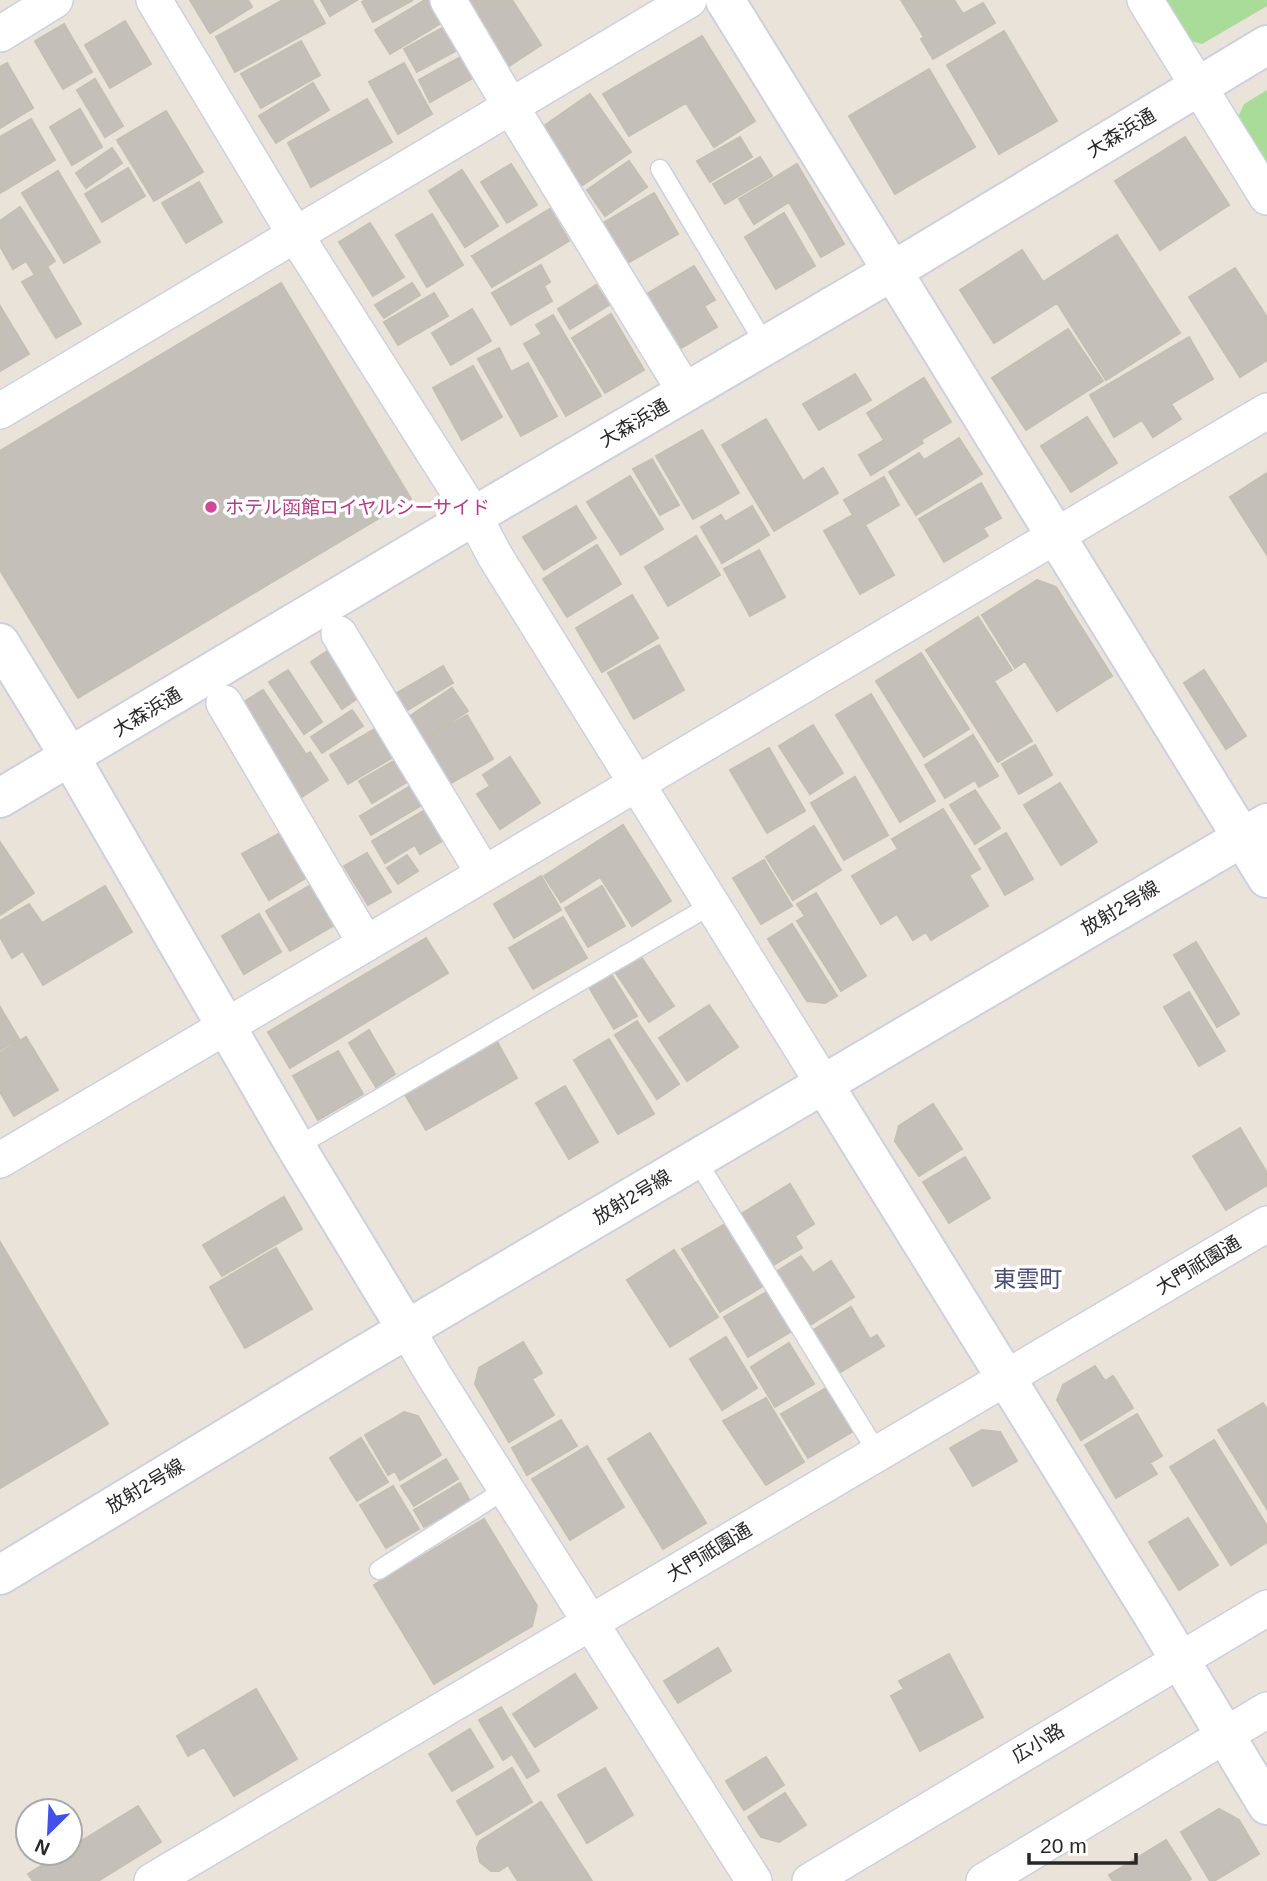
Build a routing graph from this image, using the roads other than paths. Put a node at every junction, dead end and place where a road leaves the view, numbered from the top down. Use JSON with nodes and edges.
{"nodes":[{"id":1,"x":55,"y":0,"type":"edge"},
{"id":2,"x":154,"y":0,"type":"edge"},
{"id":3,"x":448,"y":0,"type":"edge"},
{"id":4,"x":689,"y":0,"type":"edge"},
{"id":5,"x":725,"y":0,"type":"edge"},
{"id":6,"x":1145,"y":0,"type":"edge"},
{"id":7,"x":0,"y":34,"type":"edge"},
{"id":8,"x":1267,"y":45,"type":"edge"},
{"id":9,"x":1198,"y":86,"type":"junction"},
{"id":10,"x":511,"y":107,"type":"junction"},
{"id":11,"x":660,"y":169,"type":"dead end"},
{"id":12,"x":1267,"y":197,"type":"edge"},
{"id":13,"x":296,"y":236,"type":"junction"},
{"id":14,"x":891,"y":272,"type":"junction"},
{"id":15,"x":766,"y":346,"type":"junction"},
{"id":16,"x":686,"y":393,"type":"junction"},
{"id":17,"x":0,"y":411,"type":"edge"},
{"id":18,"x":1267,"y":411,"type":"edge"},
{"id":19,"x":474,"y":516,"type":"junction"},
{"id":20,"x":1054,"y":535,"type":"junction"},
{"id":21,"x":339,"y":634,"type":"dead end"},
{"id":22,"x":0,"y":643,"type":"edge"},
{"id":23,"x":224,"y":703,"type":"dead end"},
{"id":24,"x":69,"y":757,"type":"junction"},
{"id":25,"x":636,"y":784,"type":"junction"},
{"id":26,"x":0,"y":798,"type":"edge"},
{"id":27,"x":1255,"y":830,"type":"edge"},
{"id":28,"x":484,"y":874,"type":"junction"},
{"id":29,"x":1267,"y":878,"type":"edge"},
{"id":30,"x":713,"y":904,"type":"junction"},
{"id":31,"x":366,"y":944,"type":"junction"},
{"id":32,"x":225,"y":1027,"type":"junction"},
{"id":33,"x":823,"y":1083,"type":"junction"},
{"id":34,"x":296,"y":1147,"type":"junction"},
{"id":35,"x":696,"y":1159,"type":"junction"},
{"id":36,"x":0,"y":1160,"type":"edge"},
{"id":37,"x":1267,"y":1224,"type":"edge"},
{"id":38,"x":407,"y":1329,"type":"junction"},
{"id":39,"x":1007,"y":1379,"type":"junction"},
{"id":40,"x":877,"y":1452,"type":"junction"},
{"id":41,"x":506,"y":1489,"type":"junction"},
{"id":42,"x":379,"y":1570,"type":"dead end"},
{"id":43,"x":0,"y":1575,"type":"edge"},
{"id":44,"x":1267,"y":1608,"type":"edge"},
{"id":45,"x":591,"y":1622,"type":"junction"},
{"id":46,"x":1178,"y":1659,"type":"junction"},
{"id":47,"x":1267,"y":1710,"type":"edge"},
{"id":48,"x":1224,"y":1735,"type":"junction"},
{"id":49,"x":1267,"y":1805,"type":"edge"},
{"id":50,"x":152,"y":1881,"type":"edge"},
{"id":51,"x":754,"y":1881,"type":"edge"},
{"id":52,"x":810,"y":1881,"type":"edge"},
{"id":53,"x":984,"y":1881,"type":"edge"}],
"edges":[{"from":1,"to":7,"type":"street"},
{"from":2,"to":13,"type":"street"},
{"from":3,"to":10,"type":"street"},
{"from":4,"to":10,"type":"street"},
{"from":5,"to":14,"type":"street"},
{"from":6,"to":9,"type":"street"},
{"from":8,"to":9,"type":"street","name":"大森浜通"},
{"from":9,"to":12,"type":"street"},
{"from":9,"to":14,"type":"street","name":"大森浜通"},
{"from":10,"to":13,"type":"street"},
{"from":10,"to":16,"type":"street"},
{"from":11,"to":15,"type":"lane"},
{"from":13,"to":17,"type":"street"},
{"from":13,"to":19,"type":"street"},
{"from":14,"to":15,"type":"street","name":"大森浜通"},
{"from":14,"to":20,"type":"street"},
{"from":15,"to":16,"type":"street","name":"大森浜通"},
{"from":16,"to":19,"type":"street","name":"大森浜通"},
{"from":18,"to":20,"type":"street"},
{"from":19,"to":24,"type":"street","name":"大森浜通"},
{"from":19,"to":25,"type":"street"},
{"from":20,"to":25,"type":"street"},
{"from":20,"to":27,"type":"street"},
{"from":21,"to":28,"type":"street"},
{"from":22,"to":24,"type":"street"},
{"from":23,"to":31,"type":"street"},
{"from":24,"to":26,"type":"street","name":"大森浜通"},
{"from":24,"to":32,"type":"street"},
{"from":25,"to":28,"type":"street"},
{"from":25,"to":30,"type":"street"},
{"from":27,"to":29,"type":"street"},
{"from":27,"to":33,"type":"street","name":"放射2号線"},
{"from":28,"to":31,"type":"street"},
{"from":30,"to":33,"type":"street"},
{"from":30,"to":34,"type":"lane"},
{"from":31,"to":32,"type":"street"},
{"from":32,"to":34,"type":"street"},
{"from":32,"to":36,"type":"street"},
{"from":33,"to":35,"type":"street","name":"放射2号線"},
{"from":33,"to":39,"type":"street"},
{"from":34,"to":38,"type":"street"},
{"from":35,"to":38,"type":"street","name":"放射2号線"},
{"from":35,"to":40,"type":"lane"},
{"from":37,"to":39,"type":"street","name":"大門祇園通"},
{"from":38,"to":41,"type":"street"},
{"from":38,"to":43,"type":"street","name":"放射2号線"},
{"from":39,"to":40,"type":"street","name":"大門祇園通"},
{"from":39,"to":46,"type":"street"},
{"from":40,"to":45,"type":"street","name":"大門祇園通"},
{"from":41,"to":42,"type":"lane"},
{"from":41,"to":45,"type":"street"},
{"from":44,"to":46,"type":"street","name":"広小路"},
{"from":45,"to":50,"type":"street","name":"大門祇園通"},
{"from":45,"to":51,"type":"street"},
{"from":46,"to":48,"type":"street"},
{"from":46,"to":52,"type":"street","name":"広小路"},
{"from":47,"to":48,"type":"street"},
{"from":48,"to":49,"type":"street"},
{"from":48,"to":53,"type":"street"}]}
